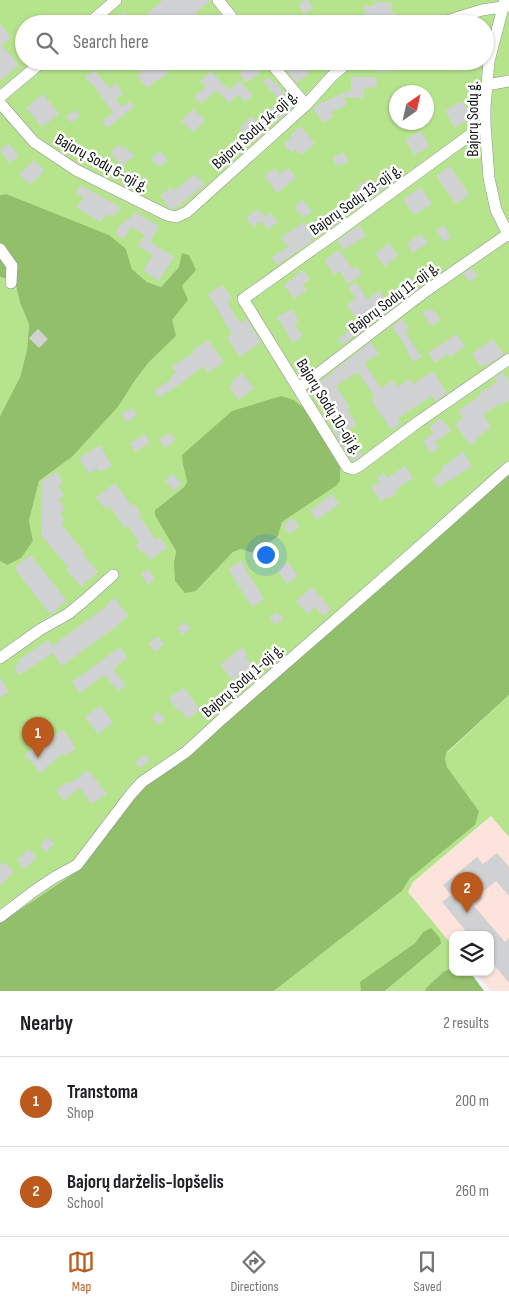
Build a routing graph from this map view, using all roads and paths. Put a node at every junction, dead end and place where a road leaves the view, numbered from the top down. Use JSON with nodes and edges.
{"nodes":[{"id":1,"x":116,"y":0,"type":"edge"},
{"id":2,"x":218,"y":0,"type":"edge"},
{"id":3,"x":506,"y":4,"type":"edge"},
{"id":4,"x":98,"y":15,"type":"edge"},
{"id":5,"x":230,"y":15,"type":"edge"},
{"id":6,"x":466,"y":15,"type":"edge"},
{"id":7,"x":494,"y":44,"type":"edge"},
{"id":8,"x":32,"y":70,"type":"edge"},
{"id":9,"x":277,"y":70,"type":"edge"},
{"id":10,"x":339,"y":70,"type":"edge"},
{"id":11,"x":488,"y":70,"type":"edge"},
{"id":12,"x":509,"y":81,"type":"edge"},
{"id":13,"x":487,"y":86,"type":"junction"},
{"id":14,"x":0,"y":97,"type":"edge"},
{"id":15,"x":0,"y":103,"type":"edge"},
{"id":16,"x":306,"y":105,"type":"junction"},
{"id":17,"x":485,"y":124,"type":"junction"},
{"id":18,"x":176,"y":217,"type":"joint"},
{"id":19,"x":508,"y":235,"type":"edge"},
{"id":20,"x":0,"y":249,"type":"edge"},
{"id":21,"x":11,"y":283,"type":"dead end"},
{"id":22,"x":243,"y":299,"type":"joint"},
{"id":23,"x":509,"y":359,"type":"edge"},
{"id":24,"x":299,"y":388,"type":"junction"},
{"id":25,"x":509,"y":467,"type":"edge"},
{"id":26,"x":113,"y":576,"type":"dead end"},
{"id":27,"x":0,"y":658,"type":"edge"},
{"id":28,"x":0,"y":917,"type":"edge"}],
"edges":[{"from":1,"to":4,"type":"street"},
{"from":2,"to":5,"type":"street"},
{"from":3,"to":6,"type":"street"},
{"from":3,"to":7,"type":"street","name":"Bajorų Sodų g."},
{"from":8,"to":14,"type":"street"},
{"from":9,"to":16,"type":"street"},
{"from":10,"to":16,"type":"street","name":"Bajorų Sodų 14-oji g."},
{"from":11,"to":13,"type":"street","name":"Bajorų Sodų g."},
{"from":12,"to":13,"type":"street"},
{"from":13,"to":17,"type":"street","name":"Bajorų Sodų g."},
{"from":15,"to":18,"type":"street","name":"Bajorų Sodų 6-oji g."},
{"from":16,"to":18,"type":"street","name":"Bajorų Sodų 14-oji g."},
{"from":17,"to":19,"type":"street","name":"Bajorų Sodų g."},
{"from":17,"to":22,"type":"street","name":"Bajorų Sodų 13-oji g."},
{"from":19,"to":24,"type":"street","name":"Bajorų Sodų 11-oji g."},
{"from":20,"to":21,"type":"street"},
{"from":22,"to":24,"type":"street","name":"Bajorų Sodų 10-oji g."},
{"from":23,"to":24,"type":"street","name":"Bajorų Sodų 10-oji g."},
{"from":25,"to":28,"type":"street","name":"Bajorų Sodų 1-oji g."},
{"from":26,"to":27,"type":"street"}]}
